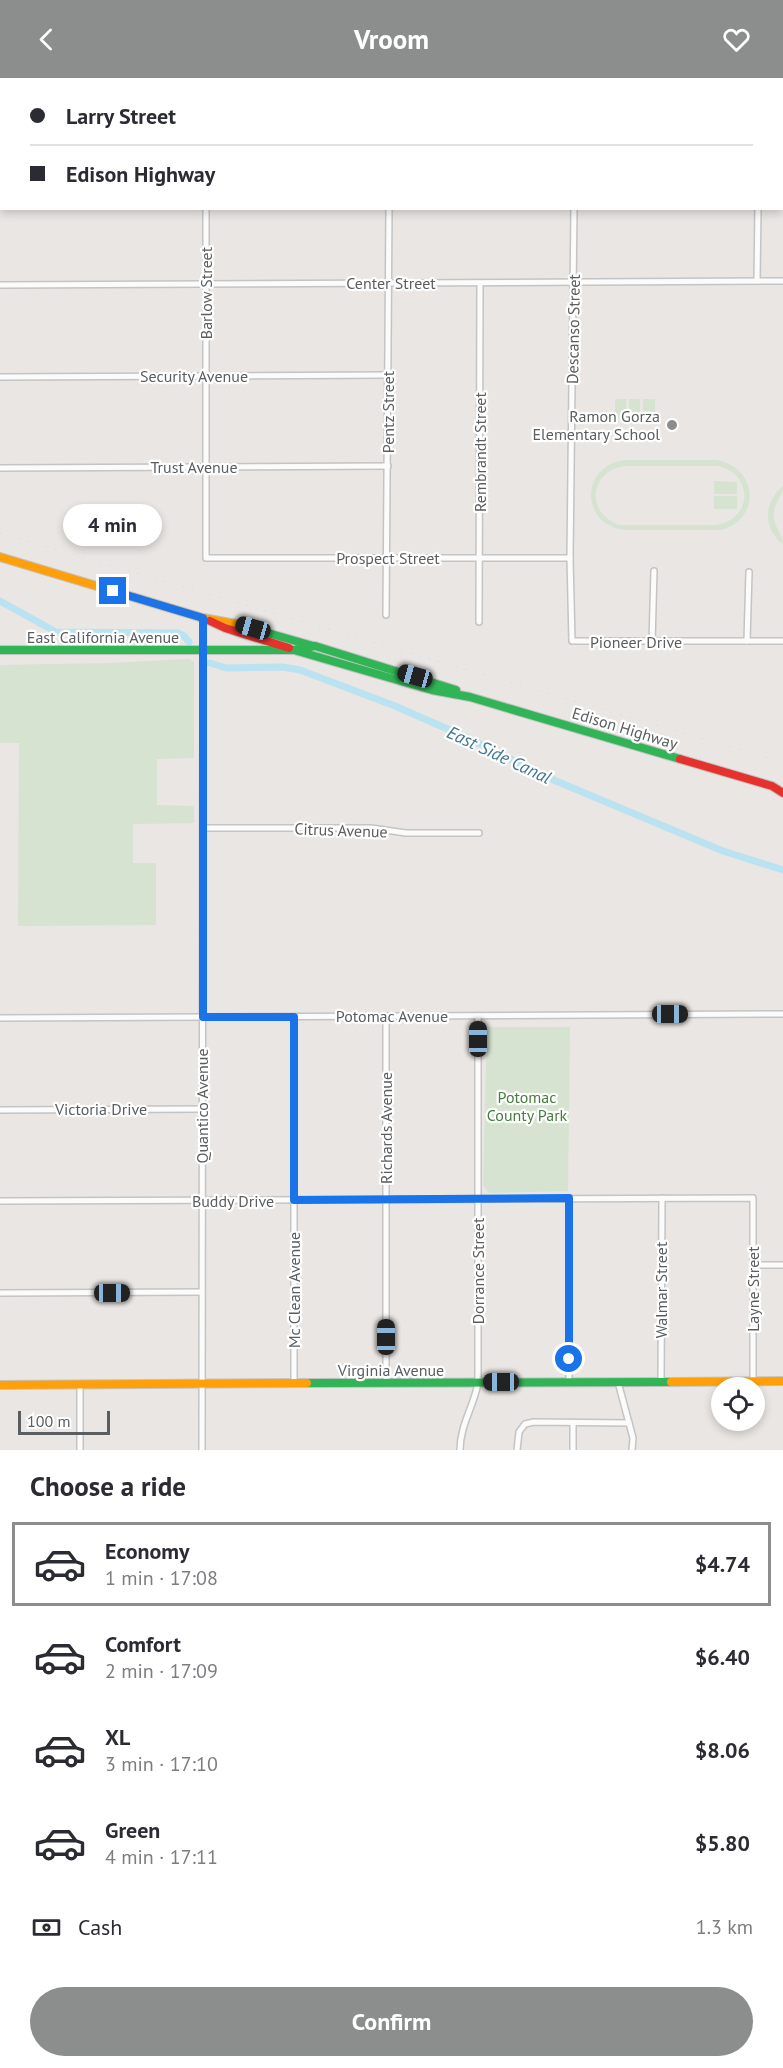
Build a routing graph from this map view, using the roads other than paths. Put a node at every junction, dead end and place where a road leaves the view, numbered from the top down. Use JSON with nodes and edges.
{"nodes":[{"id":1,"x":206,"y":210,"type":"edge"},
{"id":2,"x":389,"y":210,"type":"edge"},
{"id":3,"x":574,"y":210,"type":"edge"},
{"id":4,"x":758,"y":210,"type":"edge"},
{"id":5,"x":757,"y":281,"type":"junction"},
{"id":6,"x":783,"y":281,"type":"edge"},
{"id":7,"x":573,"y":282,"type":"junction"},
{"id":8,"x":389,"y":283,"type":"junction"},
{"id":9,"x":480,"y":283,"type":"junction"},
{"id":10,"x":206,"y":284,"type":"junction"},
{"id":11,"x":0,"y":285,"type":"edge"},
{"id":12,"x":388,"y":375,"type":"junction"},
{"id":13,"x":0,"y":376,"type":"edge"},
{"id":14,"x":206,"y":376,"type":"junction"},
{"id":15,"x":388,"y":466,"type":"junction"},
{"id":16,"x":206,"y":467,"type":"junction"},
{"id":17,"x":0,"y":468,"type":"edge"},
{"id":18,"x":0,"y":557,"type":"edge"},
{"id":19,"x":206,"y":558,"type":"joint"},
{"id":20,"x":388,"y":558,"type":"junction"},
{"id":21,"x":480,"y":558,"type":"junction"},
{"id":22,"x":570,"y":558,"type":"junction"},
{"id":23,"x":654,"y":571,"type":"dead end"},
{"id":24,"x":749,"y":572,"type":"dead end"},
{"id":25,"x":386,"y":615,"type":"dead end"},
{"id":26,"x":203,"y":618,"type":"junction"},
{"id":27,"x":479,"y":622,"type":"dead end"},
{"id":28,"x":747,"y":641,"type":"junction"},
{"id":29,"x":783,"y":641,"type":"edge"},
{"id":30,"x":652,"y":642,"type":"junction"},
{"id":31,"x":315,"y":646,"type":"junction"},
{"id":32,"x":0,"y":650,"type":"edge"},
{"id":33,"x":203,"y":650,"type":"junction"},
{"id":34,"x":294,"y":650,"type":"junction"},
{"id":35,"x":471,"y":697,"type":"junction"},
{"id":36,"x":783,"y":784,"type":"edge"},
{"id":37,"x":772,"y":786,"type":"junction"},
{"id":38,"x":783,"y":793,"type":"edge"},
{"id":39,"x":203,"y":828,"type":"junction"},
{"id":40,"x":479,"y":833,"type":"dead end"},
{"id":41,"x":783,"y":1014,"type":"edge"},
{"id":42,"x":386,"y":1016,"type":"junction"},
{"id":43,"x":478,"y":1016,"type":"junction"},
{"id":44,"x":203,"y":1017,"type":"junction"},
{"id":45,"x":294,"y":1017,"type":"junction"},
{"id":46,"x":0,"y":1018,"type":"edge"},
{"id":47,"x":202,"y":1109,"type":"junction"},
{"id":48,"x":0,"y":1110,"type":"edge"},
{"id":49,"x":569,"y":1198,"type":"junction"},
{"id":50,"x":662,"y":1198,"type":"junction"},
{"id":51,"x":753,"y":1198,"type":"joint"},
{"id":52,"x":478,"y":1199,"type":"junction"},
{"id":53,"x":294,"y":1200,"type":"junction"},
{"id":54,"x":386,"y":1200,"type":"junction"},
{"id":55,"x":0,"y":1201,"type":"edge"},
{"id":56,"x":202,"y":1201,"type":"junction"},
{"id":57,"x":761,"y":1265,"type":"dead end"},
{"id":58,"x":783,"y":1265,"type":"edge"},
{"id":59,"x":202,"y":1292,"type":"junction"},
{"id":60,"x":0,"y":1293,"type":"edge"},
{"id":61,"x":753,"y":1377,"type":"edge"},
{"id":62,"x":711,"y":1381,"type":"edge"},
{"id":63,"x":765,"y":1381,"type":"edge"},
{"id":64,"x":783,"y":1381,"type":"edge"},
{"id":65,"x":569,"y":1382,"type":"junction"},
{"id":66,"x":618,"y":1382,"type":"junction"},
{"id":67,"x":661,"y":1382,"type":"junction"},
{"id":68,"x":386,"y":1383,"type":"junction"},
{"id":69,"x":478,"y":1383,"type":"junction"},
{"id":70,"x":202,"y":1384,"type":"junction"},
{"id":71,"x":294,"y":1384,"type":"junction"},
{"id":72,"x":0,"y":1385,"type":"edge"},
{"id":73,"x":80,"y":1385,"type":"junction"},
{"id":74,"x":573,"y":1424,"type":"junction"},
{"id":75,"x":629,"y":1424,"type":"junction"},
{"id":76,"x":80,"y":1450,"type":"edge"},
{"id":77,"x":202,"y":1450,"type":"edge"},
{"id":78,"x":460,"y":1450,"type":"edge"},
{"id":79,"x":517,"y":1450,"type":"edge"},
{"id":80,"x":573,"y":1450,"type":"edge"},
{"id":81,"x":632,"y":1450,"type":"edge"}],
"edges":[{"from":1,"to":10,"type":"street","name":"Barlow Street"},
{"from":2,"to":8,"type":"street","name":"Pentz Street"},
{"from":3,"to":7,"type":"street","name":"Descanso Street"},
{"from":4,"to":5,"type":"street"},
{"from":5,"to":6,"type":"street","name":"Center Street"},
{"from":5,"to":7,"type":"street","name":"Center Street"},
{"from":7,"to":9,"type":"street","name":"Center Street"},
{"from":7,"to":22,"type":"street","name":"Descanso Street"},
{"from":8,"to":9,"type":"street","name":"Center Street"},
{"from":8,"to":10,"type":"street","name":"Center Street"},
{"from":8,"to":12,"type":"street","name":"Pentz Street"},
{"from":9,"to":21,"type":"street","name":"Rembrandt Street"},
{"from":10,"to":11,"type":"street","name":"Center Street"},
{"from":10,"to":14,"type":"street","name":"Barlow Street"},
{"from":12,"to":14,"type":"street","name":"Security Avenue"},
{"from":12,"to":15,"type":"street","name":"Pentz Street"},
{"from":13,"to":14,"type":"street","name":"Security Avenue"},
{"from":14,"to":16,"type":"street","name":"Barlow Street"},
{"from":15,"to":16,"type":"street","name":"Trust Avenue"},
{"from":15,"to":20,"type":"street","name":"Pentz Street"},
{"from":16,"to":17,"type":"street","name":"Trust Avenue"},
{"from":16,"to":19,"type":"street","name":"Barlow Street"},
{"from":18,"to":26,"type":"main road","name":"Edison Highway"},
{"from":19,"to":20,"type":"street","name":"Prospect Street"},
{"from":20,"to":21,"type":"street","name":"Prospect Street"},
{"from":20,"to":25,"type":"street","name":"Pentz Street"},
{"from":21,"to":22,"type":"street","name":"Prospect Street"},
{"from":21,"to":27,"type":"street","name":"Rembrandt Street"},
{"from":22,"to":30,"type":"street","name":"Pioneer Drive"},
{"from":23,"to":30,"type":"street"},
{"from":24,"to":28,"type":"street"},
{"from":26,"to":31,"type":"main road","name":"Edison Highway"},
{"from":26,"to":33,"type":"street","name":"Quantico Avenue"},
{"from":26,"to":34,"type":"main road","name":"Edison Highway"},
{"from":28,"to":29,"type":"street","name":"Pioneer Drive"},
{"from":28,"to":30,"type":"street","name":"Pioneer Drive"},
{"from":31,"to":34,"type":"main road","name":"East California Avenue"},
{"from":31,"to":35,"type":"main road","name":"Edison Highway"},
{"from":32,"to":33,"type":"main road","name":"East California Avenue"},
{"from":33,"to":34,"type":"main road","name":"East California Avenue"},
{"from":33,"to":39,"type":"street","name":"Quantico Avenue"},
{"from":34,"to":35,"type":"main road","name":"Edison Highway"},
{"from":35,"to":37,"type":"main road","name":"Edison Highway"},
{"from":36,"to":37,"type":"main road","name":"Edison Highway"},
{"from":37,"to":38,"type":"main road","name":"Edison Highway"},
{"from":39,"to":40,"type":"street","name":"Citrus Avenue"},
{"from":39,"to":44,"type":"street","name":"Quantico Avenue"},
{"from":41,"to":43,"type":"street","name":"Potomac Avenue"},
{"from":42,"to":43,"type":"street","name":"Potomac Avenue"},
{"from":42,"to":45,"type":"street","name":"Potomac Avenue"},
{"from":42,"to":54,"type":"street","name":"Richards Avenue"},
{"from":43,"to":52,"type":"street","name":"Dorrance Street"},
{"from":44,"to":45,"type":"street","name":"Potomac Avenue"},
{"from":44,"to":46,"type":"street","name":"Potomac Avenue"},
{"from":44,"to":47,"type":"street","name":"Quantico Avenue"},
{"from":45,"to":53,"type":"street","name":"Mc Clean Avenue"},
{"from":47,"to":48,"type":"street","name":"Victoria Drive"},
{"from":47,"to":56,"type":"street","name":"Quantico Avenue"},
{"from":49,"to":50,"type":"street","name":"Buddy Drive"},
{"from":49,"to":52,"type":"street","name":"Buddy Drive"},
{"from":49,"to":65,"type":"street"},
{"from":50,"to":51,"type":"street","name":"Buddy Drive"},
{"from":50,"to":67,"type":"street","name":"Walmar Street"},
{"from":51,"to":61,"type":"street","name":"Layne Street"},
{"from":52,"to":54,"type":"street","name":"Buddy Drive"},
{"from":52,"to":69,"type":"street","name":"Dorrance Street"},
{"from":53,"to":54,"type":"street","name":"Buddy Drive"},
{"from":53,"to":56,"type":"street","name":"Buddy Drive"},
{"from":53,"to":71,"type":"street","name":"Mc Clean Avenue"},
{"from":54,"to":68,"type":"street","name":"Richards Avenue"},
{"from":55,"to":56,"type":"street","name":"Buddy Drive"},
{"from":56,"to":59,"type":"street","name":"Quantico Avenue"},
{"from":57,"to":58,"type":"street"},
{"from":59,"to":60,"type":"street"},
{"from":59,"to":70,"type":"street","name":"Quantico Avenue"},
{"from":62,"to":67,"type":"main road","name":"Virginia Avenue"},
{"from":63,"to":64,"type":"main road","name":"Virginia Avenue"},
{"from":65,"to":66,"type":"main road","name":"Virginia Avenue"},
{"from":65,"to":69,"type":"main road","name":"Virginia Avenue"},
{"from":66,"to":67,"type":"main road","name":"Virginia Avenue"},
{"from":66,"to":75,"type":"street"},
{"from":68,"to":69,"type":"main road","name":"Virginia Avenue"},
{"from":68,"to":71,"type":"main road","name":"Virginia Avenue"},
{"from":69,"to":78,"type":"street","name":"Dorrance Street"},
{"from":70,"to":71,"type":"main road","name":"Virginia Avenue"},
{"from":70,"to":73,"type":"main road","name":"Virginia Avenue"},
{"from":70,"to":77,"type":"street","name":"Quantico Avenue"},
{"from":72,"to":73,"type":"main road","name":"Virginia Avenue"},
{"from":73,"to":76,"type":"street"},
{"from":74,"to":75,"type":"street"},
{"from":74,"to":79,"type":"street"},
{"from":74,"to":80,"type":"street"},
{"from":75,"to":81,"type":"street"}]}
